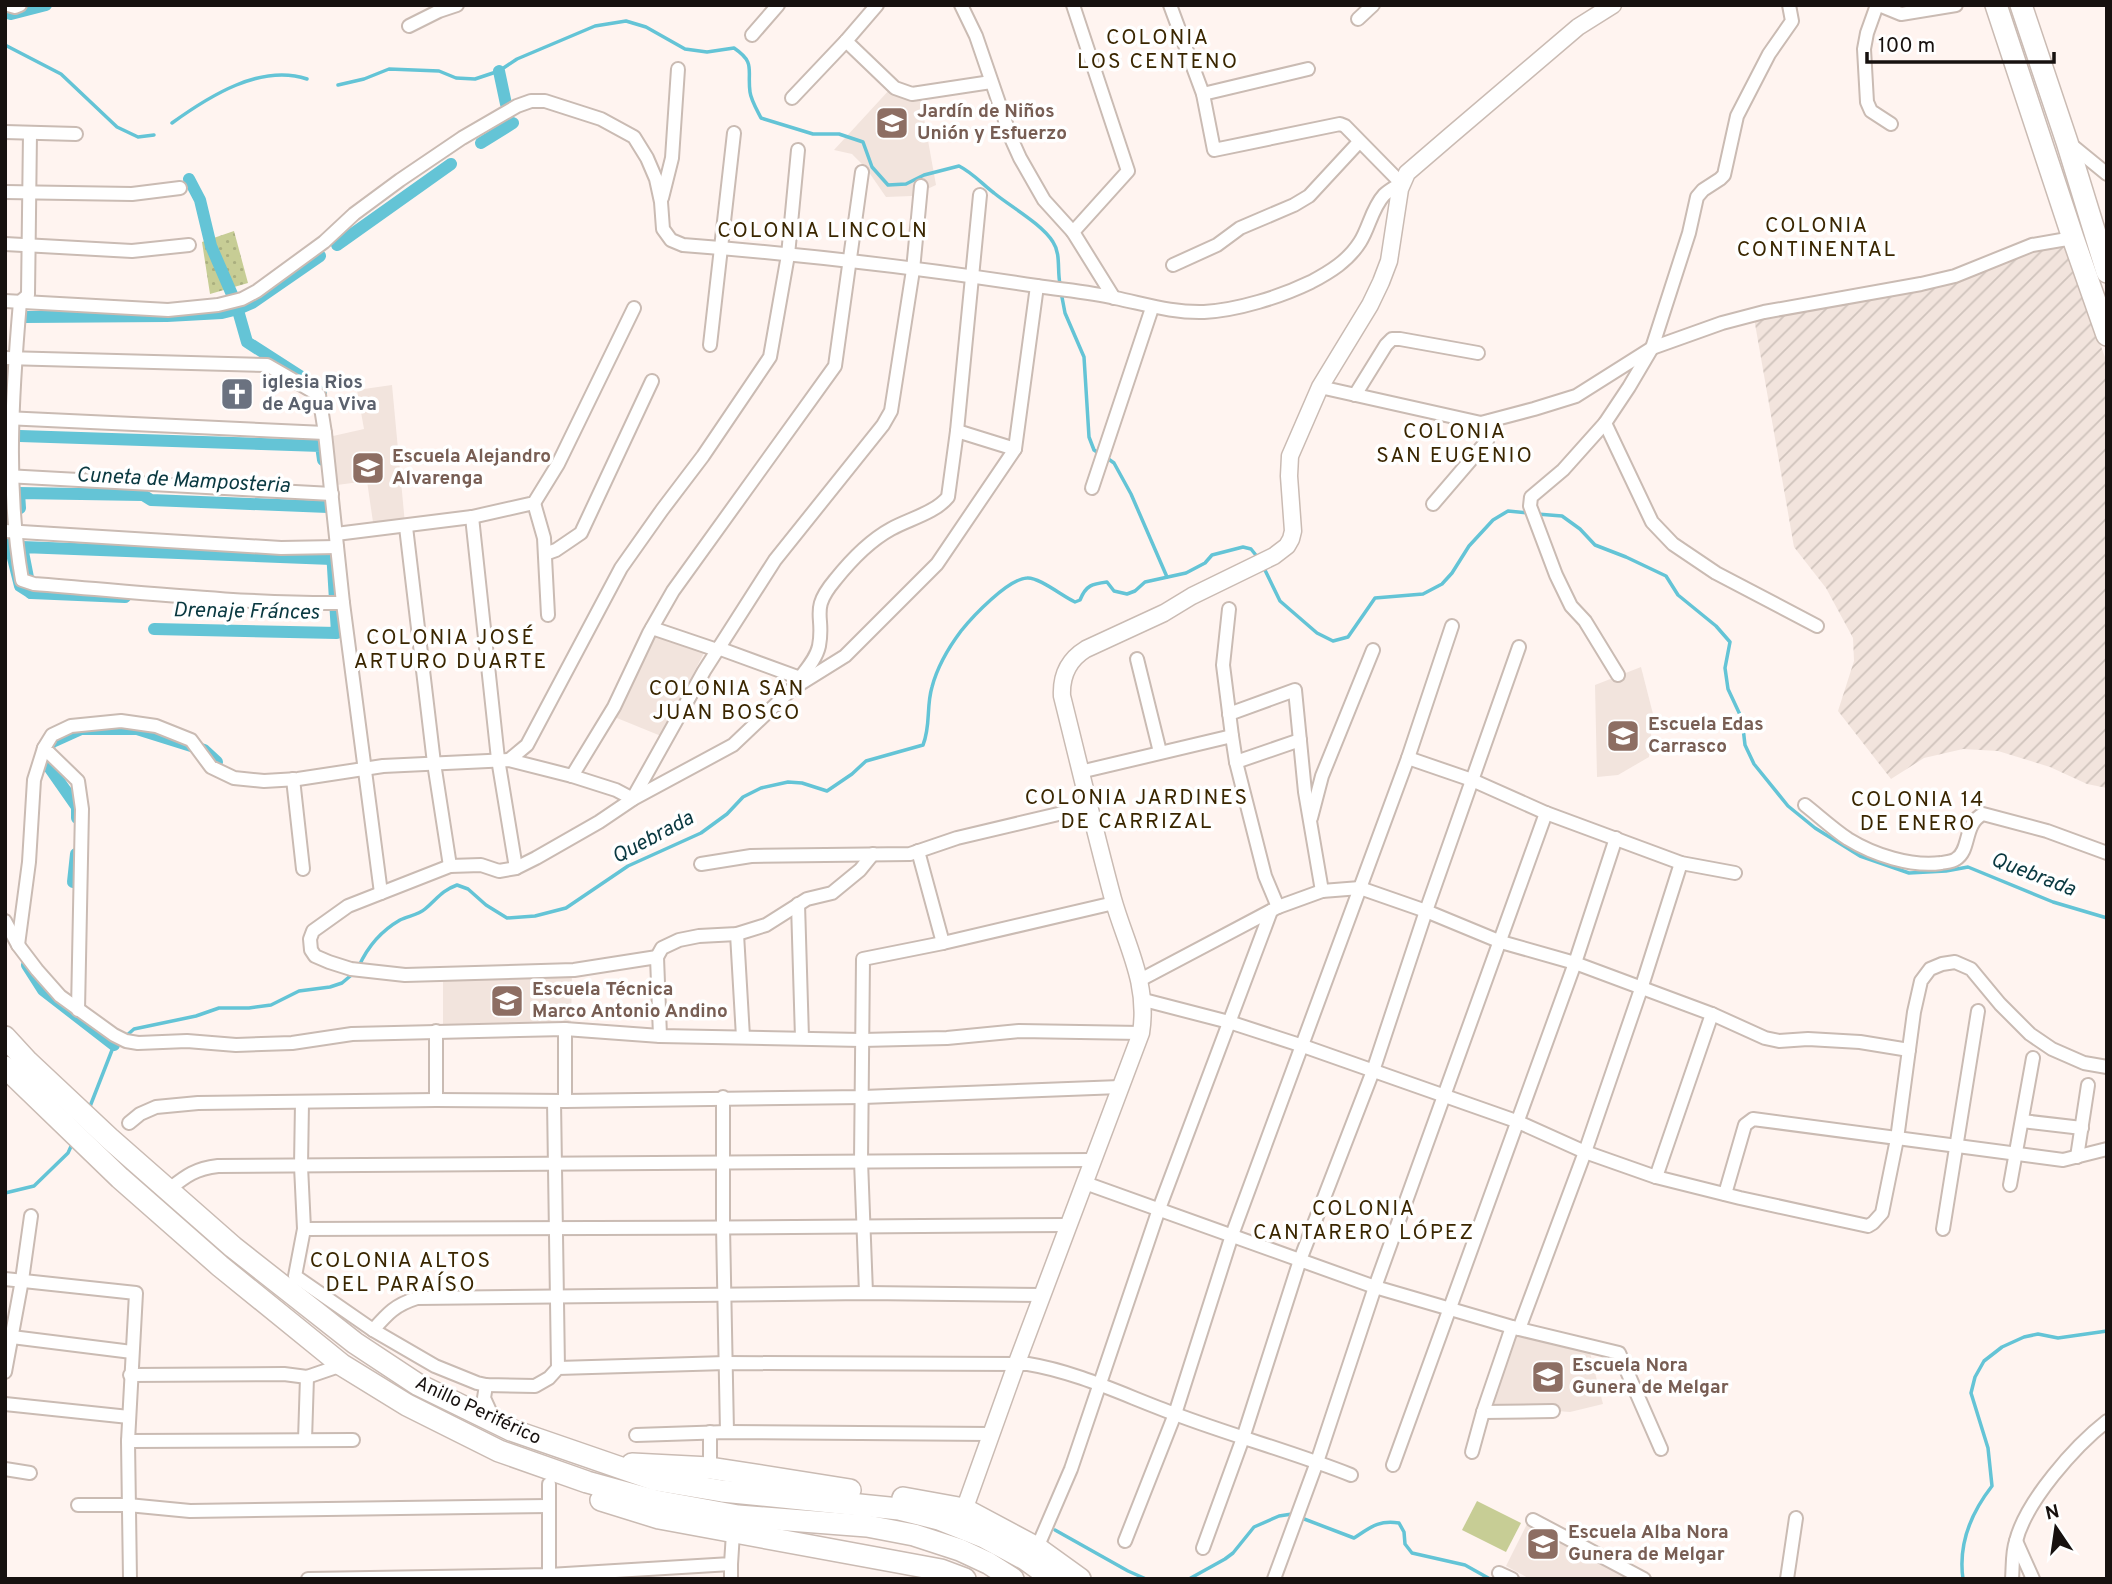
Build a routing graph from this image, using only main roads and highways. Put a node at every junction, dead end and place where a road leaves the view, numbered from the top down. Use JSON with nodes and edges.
{"nodes":[{"id":1,"x":1996,"y":5,"type":"edge"},
{"id":2,"x":2021,"y":5,"type":"edge"},
{"id":3,"x":2107,"y":272,"type":"edge"},
{"id":4,"x":2107,"y":335,"type":"edge"},
{"id":5,"x":5,"y":1037,"type":"edge"},
{"id":6,"x":5,"y":1067,"type":"edge"},
{"id":7,"x":499,"y":1451,"type":"junction"},
{"id":8,"x":598,"y":1461,"type":"junction"},
{"id":9,"x":941,"y":1568,"type":"edge"},
{"id":10,"x":965,"y":1579,"type":"edge"},
{"id":11,"x":1013,"y":1579,"type":"edge"},
{"id":12,"x":1053,"y":1579,"type":"edge"},
{"id":13,"x":1080,"y":1579,"type":"edge"}],
"edges":[{"from":1,"to":4,"type":"highway"},
{"from":2,"to":3,"type":"highway"},
{"from":5,"to":8,"type":"highway","name":"Anillo Periférico"},
{"from":6,"to":7,"type":"highway","name":"Anillo Periférico"},
{"from":7,"to":9,"type":"highway"},
{"from":7,"to":11,"type":"highway","name":"Anillo Periférico"},
{"from":8,"to":12,"type":"highway","name":"Anillo Periférico"},
{"from":8,"to":13,"type":"highway"},
{"from":9,"to":10,"type":"highway"}]}
